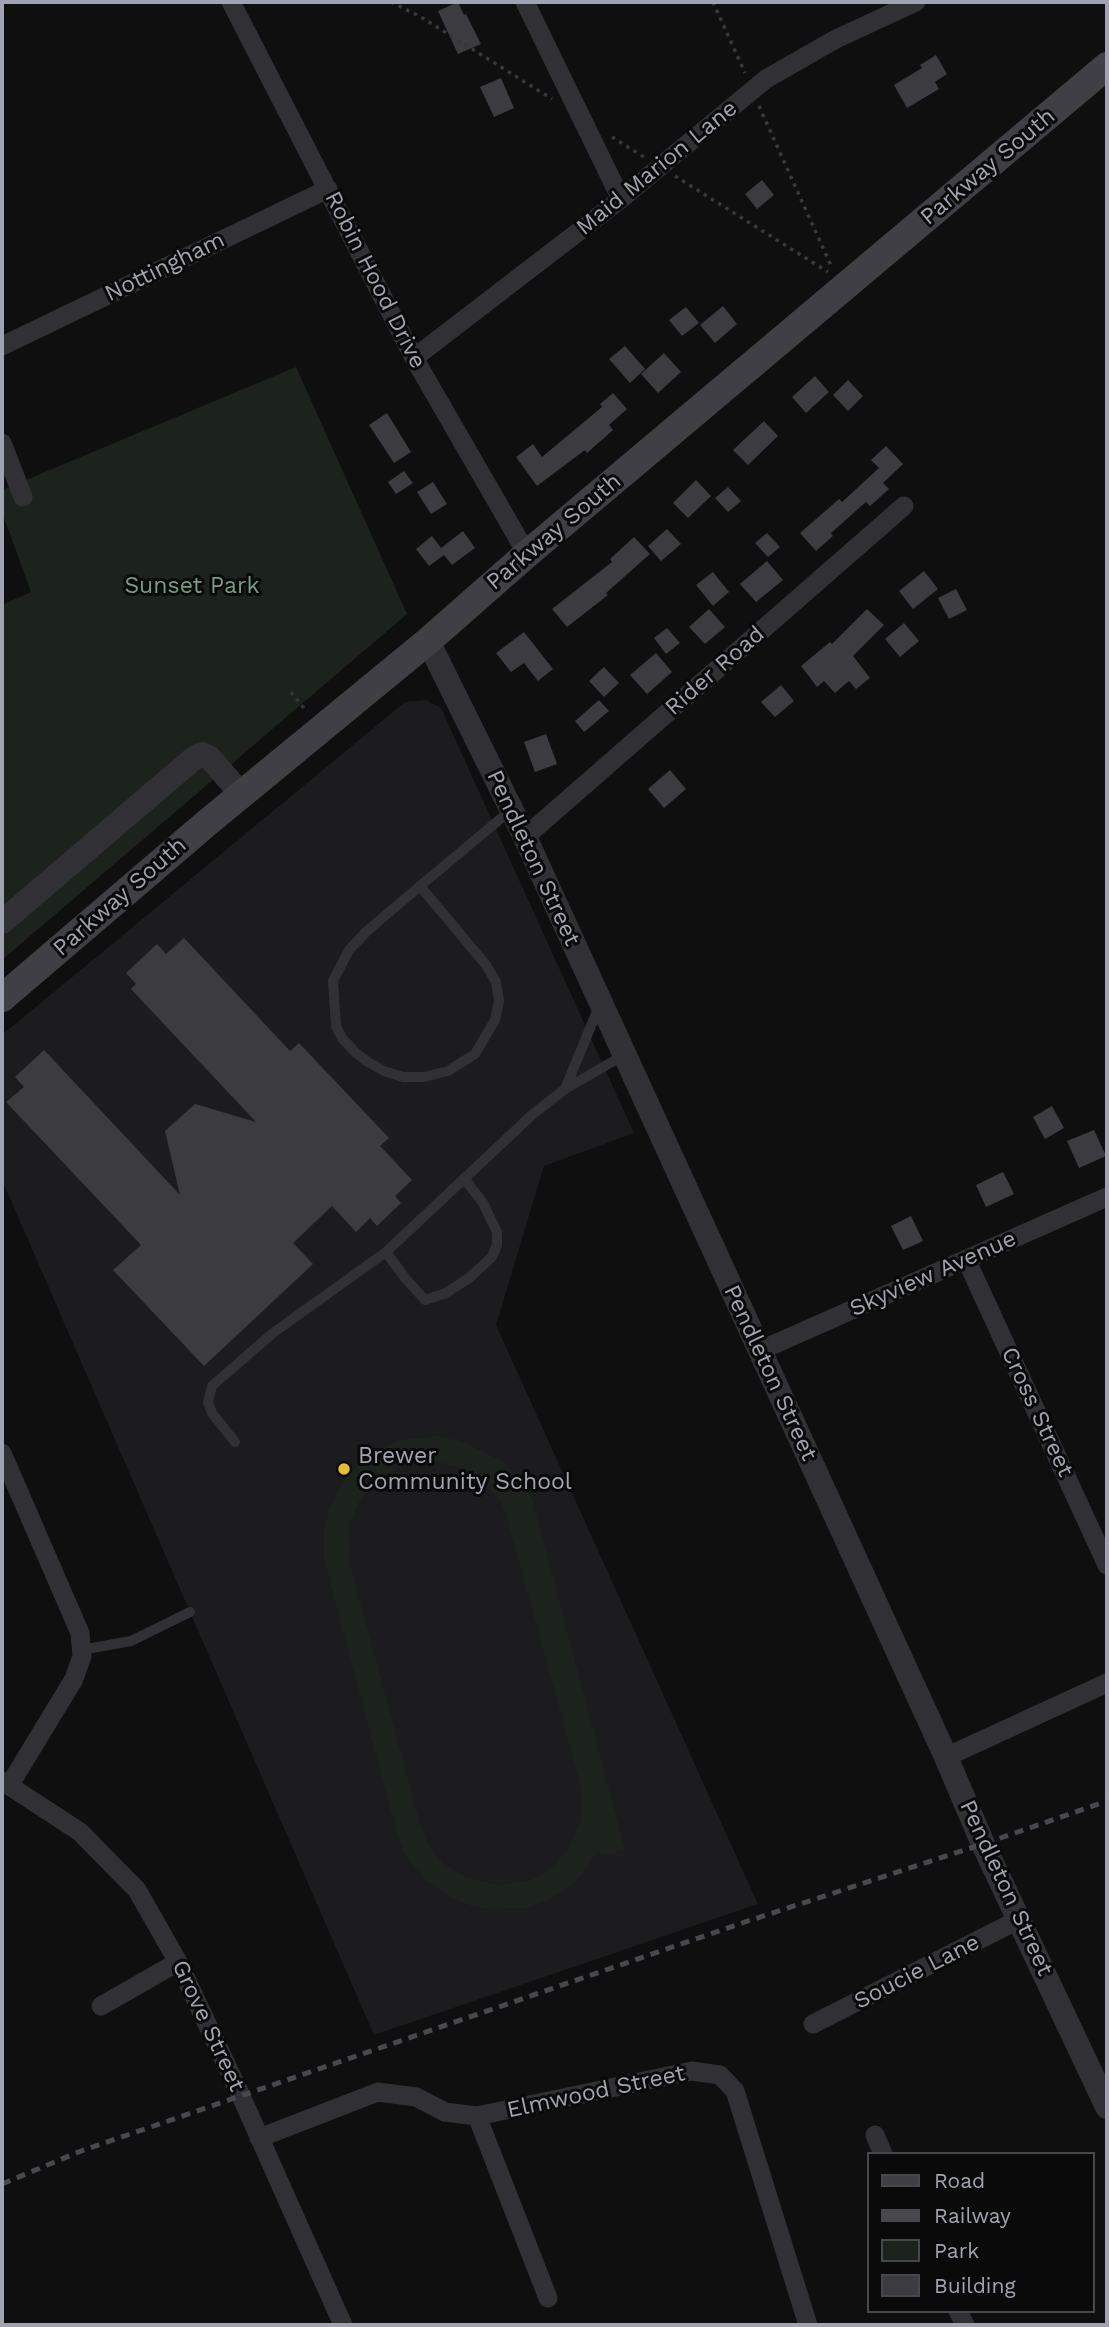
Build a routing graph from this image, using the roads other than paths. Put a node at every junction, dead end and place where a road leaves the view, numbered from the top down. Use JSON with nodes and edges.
{"nodes":[{"id":1,"x":231,"y":2,"type":"edge"},
{"id":2,"x":525,"y":2,"type":"edge"},
{"id":3,"x":916,"y":2,"type":"edge"},
{"id":4,"x":1107,"y":66,"type":"edge"},
{"id":5,"x":328,"y":189,"type":"junction"},
{"id":6,"x":621,"y":199,"type":"junction"},
{"id":7,"x":2,"y":346,"type":"edge"},
{"id":8,"x":414,"y":358,"type":"junction"},
{"id":9,"x":2,"y":443,"type":"edge"},
{"id":10,"x":23,"y":497,"type":"dead end"},
{"id":11,"x":905,"y":506,"type":"dead end"},
{"id":12,"x":527,"y":554,"type":"junction"},
{"id":13,"x":428,"y":641,"type":"junction"},
{"id":14,"x":241,"y":794,"type":"junction"},
{"id":15,"x":512,"y":810,"type":"junction"},
{"id":16,"x":525,"y":837,"type":"junction"},
{"id":17,"x":420,"y":886,"type":"junction"},
{"id":18,"x":2,"y":922,"type":"edge"},
{"id":19,"x":2,"y":997,"type":"edge"},
{"id":20,"x":600,"y":1002,"type":"junction"},
{"id":21,"x":625,"y":1055,"type":"junction"},
{"id":22,"x":565,"y":1089,"type":"junction"},
{"id":23,"x":464,"y":1178,"type":"junction"},
{"id":24,"x":1107,"y":1197,"type":"edge"},
{"id":25,"x":386,"y":1252,"type":"junction"},
{"id":26,"x":966,"y":1259,"type":"junction"},
{"id":27,"x":759,"y":1351,"type":"junction"},
{"id":28,"x":235,"y":1442,"type":"dead end"},
{"id":29,"x":2,"y":1453,"type":"edge"},
{"id":30,"x":1107,"y":1565,"type":"edge"},
{"id":31,"x":190,"y":1612,"type":"dead end"},
{"id":32,"x":82,"y":1650,"type":"junction"},
{"id":33,"x":1107,"y":1683,"type":"edge"},
{"id":34,"x":946,"y":1756,"type":"junction"},
{"id":35,"x":5,"y":1783,"type":"edge"},
{"id":36,"x":1020,"y":1919,"type":"junction"},
{"id":37,"x":178,"y":1962,"type":"junction"},
{"id":38,"x":101,"y":2006,"type":"dead end"},
{"id":39,"x":813,"y":2024,"type":"dead end"},
{"id":40,"x":1107,"y":2107,"type":"edge"},
{"id":41,"x":477,"y":2116,"type":"junction"},
{"id":42,"x":876,"y":2135,"type":"dead end"},
{"id":43,"x":259,"y":2138,"type":"junction"},
{"id":44,"x":883,"y":2152,"type":"edge"},
{"id":45,"x":548,"y":2298,"type":"dead end"},
{"id":46,"x":343,"y":2325,"type":"edge"},
{"id":47,"x":808,"y":2325,"type":"edge"}],
"edges":[{"from":1,"to":5,"type":"street","name":"Robin Hood Drive"},
{"from":2,"to":6,"type":"street"},
{"from":3,"to":6,"type":"street","name":"Maid Marion Lane"},
{"from":4,"to":12,"type":"main road","name":"Parkway South"},
{"from":5,"to":7,"type":"street","name":"Nottingham"},
{"from":5,"to":8,"type":"street","name":"Robin Hood Drive"},
{"from":6,"to":8,"type":"street","name":"Maid Marion Lane"},
{"from":8,"to":12,"type":"street","name":"Robin Hood Drive"},
{"from":9,"to":10,"type":"street"},
{"from":11,"to":16,"type":"street","name":"Rider Road"},
{"from":12,"to":13,"type":"main road","name":"Parkway South"},
{"from":13,"to":14,"type":"main road","name":"Parkway South"},
{"from":13,"to":15,"type":"street","name":"Pendleton Street"},
{"from":14,"to":18,"type":"street"},
{"from":14,"to":19,"type":"main road","name":"Parkway South"},
{"from":15,"to":16,"type":"street","name":"Pendleton Street"},
{"from":15,"to":17,"type":"lane"},
{"from":16,"to":20,"type":"street","name":"Pendleton Street"},
{"from":17,"to":17,"type":"lane"},
{"from":20,"to":21,"type":"street","name":"Pendleton Street"},
{"from":20,"to":22,"type":"lane"},
{"from":21,"to":22,"type":"lane"},
{"from":21,"to":27,"type":"street","name":"Pendleton Street"},
{"from":22,"to":23,"type":"lane"},
{"from":23,"to":25,"type":"lane"},
{"from":23,"to":25,"type":"lane"},
{"from":24,"to":26,"type":"street","name":"Skyview Avenue"},
{"from":25,"to":28,"type":"lane"},
{"from":26,"to":27,"type":"street","name":"Skyview Avenue"},
{"from":26,"to":30,"type":"street","name":"Cross Street"},
{"from":27,"to":34,"type":"street","name":"Pendleton Street"},
{"from":29,"to":32,"type":"street"},
{"from":31,"to":32,"type":"lane"},
{"from":32,"to":35,"type":"street"},
{"from":33,"to":34,"type":"street"},
{"from":34,"to":36,"type":"street","name":"Pendleton Street"},
{"from":35,"to":37,"type":"street","name":"Grove Street"},
{"from":36,"to":39,"type":"street","name":"Soucie Lane"},
{"from":36,"to":40,"type":"street","name":"Pendleton Street"},
{"from":37,"to":38,"type":"street"},
{"from":37,"to":43,"type":"street","name":"Grove Street"},
{"from":41,"to":43,"type":"street","name":"Elmwood Street"},
{"from":41,"to":45,"type":"street"},
{"from":41,"to":47,"type":"street","name":"Elmwood Street"},
{"from":42,"to":44,"type":"street"},
{"from":43,"to":46,"type":"street","name":"Grove Street"}]}
